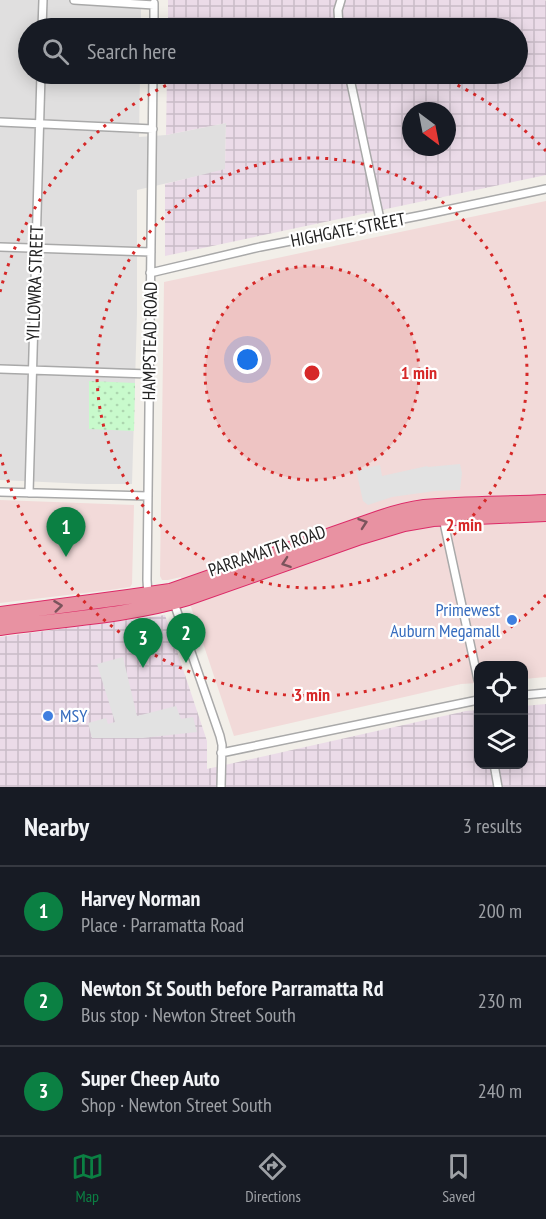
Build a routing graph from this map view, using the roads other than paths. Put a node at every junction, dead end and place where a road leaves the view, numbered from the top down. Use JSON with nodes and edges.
{"nodes":[{"id":1,"x":42,"y":0,"type":"edge"},
{"id":2,"x":74,"y":0,"type":"edge"},
{"id":3,"x":341,"y":0,"type":"edge"},
{"id":4,"x":154,"y":2,"type":"edge"},
{"id":5,"x":42,"y":18,"type":"edge"},
{"id":6,"x":154,"y":18,"type":"edge"},
{"id":7,"x":338,"y":18,"type":"edge"},
{"id":8,"x":41,"y":84,"type":"edge"},
{"id":9,"x":153,"y":84,"type":"edge"},
{"id":10,"x":351,"y":84,"type":"edge"},
{"id":11,"x":0,"y":122,"type":"edge"},
{"id":12,"x":40,"y":123,"type":"junction"},
{"id":13,"x":153,"y":129,"type":"junction"},
{"id":14,"x":546,"y":189,"type":"edge"},
{"id":15,"x":381,"y":224,"type":"junction"},
{"id":16,"x":0,"y":247,"type":"edge"},
{"id":17,"x":36,"y":248,"type":"junction"},
{"id":18,"x":151,"y":252,"type":"junction"},
{"id":19,"x":150,"y":273,"type":"junction"},
{"id":20,"x":0,"y":369,"type":"edge"},
{"id":21,"x":32,"y":370,"type":"junction"},
{"id":22,"x":149,"y":374,"type":"junction"},
{"id":23,"x":0,"y":492,"type":"edge"},
{"id":24,"x":29,"y":493,"type":"junction"},
{"id":25,"x":147,"y":496,"type":"junction"},
{"id":26,"x":546,"y":502,"type":"edge"},
{"id":27,"x":546,"y":514,"type":"edge"},
{"id":28,"x":442,"y":518,"type":"junction"},
{"id":29,"x":172,"y":596,"type":"junction"},
{"id":30,"x":149,"y":601,"type":"junction"},
{"id":31,"x":0,"y":614,"type":"edge"},
{"id":32,"x":0,"y":628,"type":"edge"},
{"id":33,"x":474,"y":662,"type":"edge"},
{"id":34,"x":546,"y":693,"type":"edge"},
{"id":35,"x":528,"y":695,"type":"edge"},
{"id":36,"x":474,"y":701,"type":"edge"},
{"id":37,"x":221,"y":753,"type":"junction"},
{"id":38,"x":495,"y":769,"type":"edge"},
{"id":39,"x":221,"y":787,"type":"edge"},
{"id":40,"x":498,"y":787,"type":"edge"}],
"edges":[{"from":1,"to":5,"type":"street"},
{"from":2,"to":4,"type":"street"},
{"from":3,"to":7,"type":"street"},
{"from":4,"to":6,"type":"street"},
{"from":8,"to":12,"type":"street","name":"YILLOWRA STREET"},
{"from":9,"to":13,"type":"street","name":"HAMPSTEAD ROAD"},
{"from":10,"to":15,"type":"street"},
{"from":11,"to":12,"type":"street"},
{"from":12,"to":13,"type":"street"},
{"from":12,"to":17,"type":"street","name":"YILLOWRA STREET"},
{"from":13,"to":18,"type":"street","name":"HAMPSTEAD ROAD"},
{"from":14,"to":15,"type":"street","name":"HIGHGATE STREET"},
{"from":15,"to":19,"type":"street","name":"HIGHGATE STREET"},
{"from":16,"to":17,"type":"street"},
{"from":17,"to":18,"type":"street"},
{"from":17,"to":21,"type":"street","name":"YILLOWRA STREET"},
{"from":18,"to":19,"type":"street","name":"HAMPSTEAD ROAD"},
{"from":19,"to":22,"type":"street","name":"HAMPSTEAD ROAD"},
{"from":20,"to":21,"type":"street"},
{"from":21,"to":22,"type":"street"},
{"from":21,"to":24,"type":"street","name":"YILLOWRA STREET"},
{"from":22,"to":25,"type":"street","name":"HAMPSTEAD ROAD"},
{"from":23,"to":24,"type":"street"},
{"from":24,"to":25,"type":"street"},
{"from":25,"to":30,"type":"street","name":"HAMPSTEAD ROAD"},
{"from":29,"to":26,"type":"highway","name":"PARRAMATTA ROAD","one_way":true},
{"from":27,"to":28,"type":"highway","name":"PARRAMATTA ROAD"},
{"from":28,"to":29,"type":"highway","name":"PARRAMATTA ROAD","one_way":true},
{"from":28,"to":33,"type":"street"},
{"from":29,"to":30,"type":"highway","name":"PARRAMATTA ROAD"},
{"from":29,"to":37,"type":"street"},
{"from":31,"to":30,"type":"highway","name":"PARRAMATTA ROAD","one_way":true},
{"from":30,"to":32,"type":"highway","name":"PARRAMATTA ROAD"},
{"from":34,"to":35,"type":"street"},
{"from":36,"to":37,"type":"street"},
{"from":37,"to":39,"type":"street"},
{"from":38,"to":40,"type":"street"}]}
